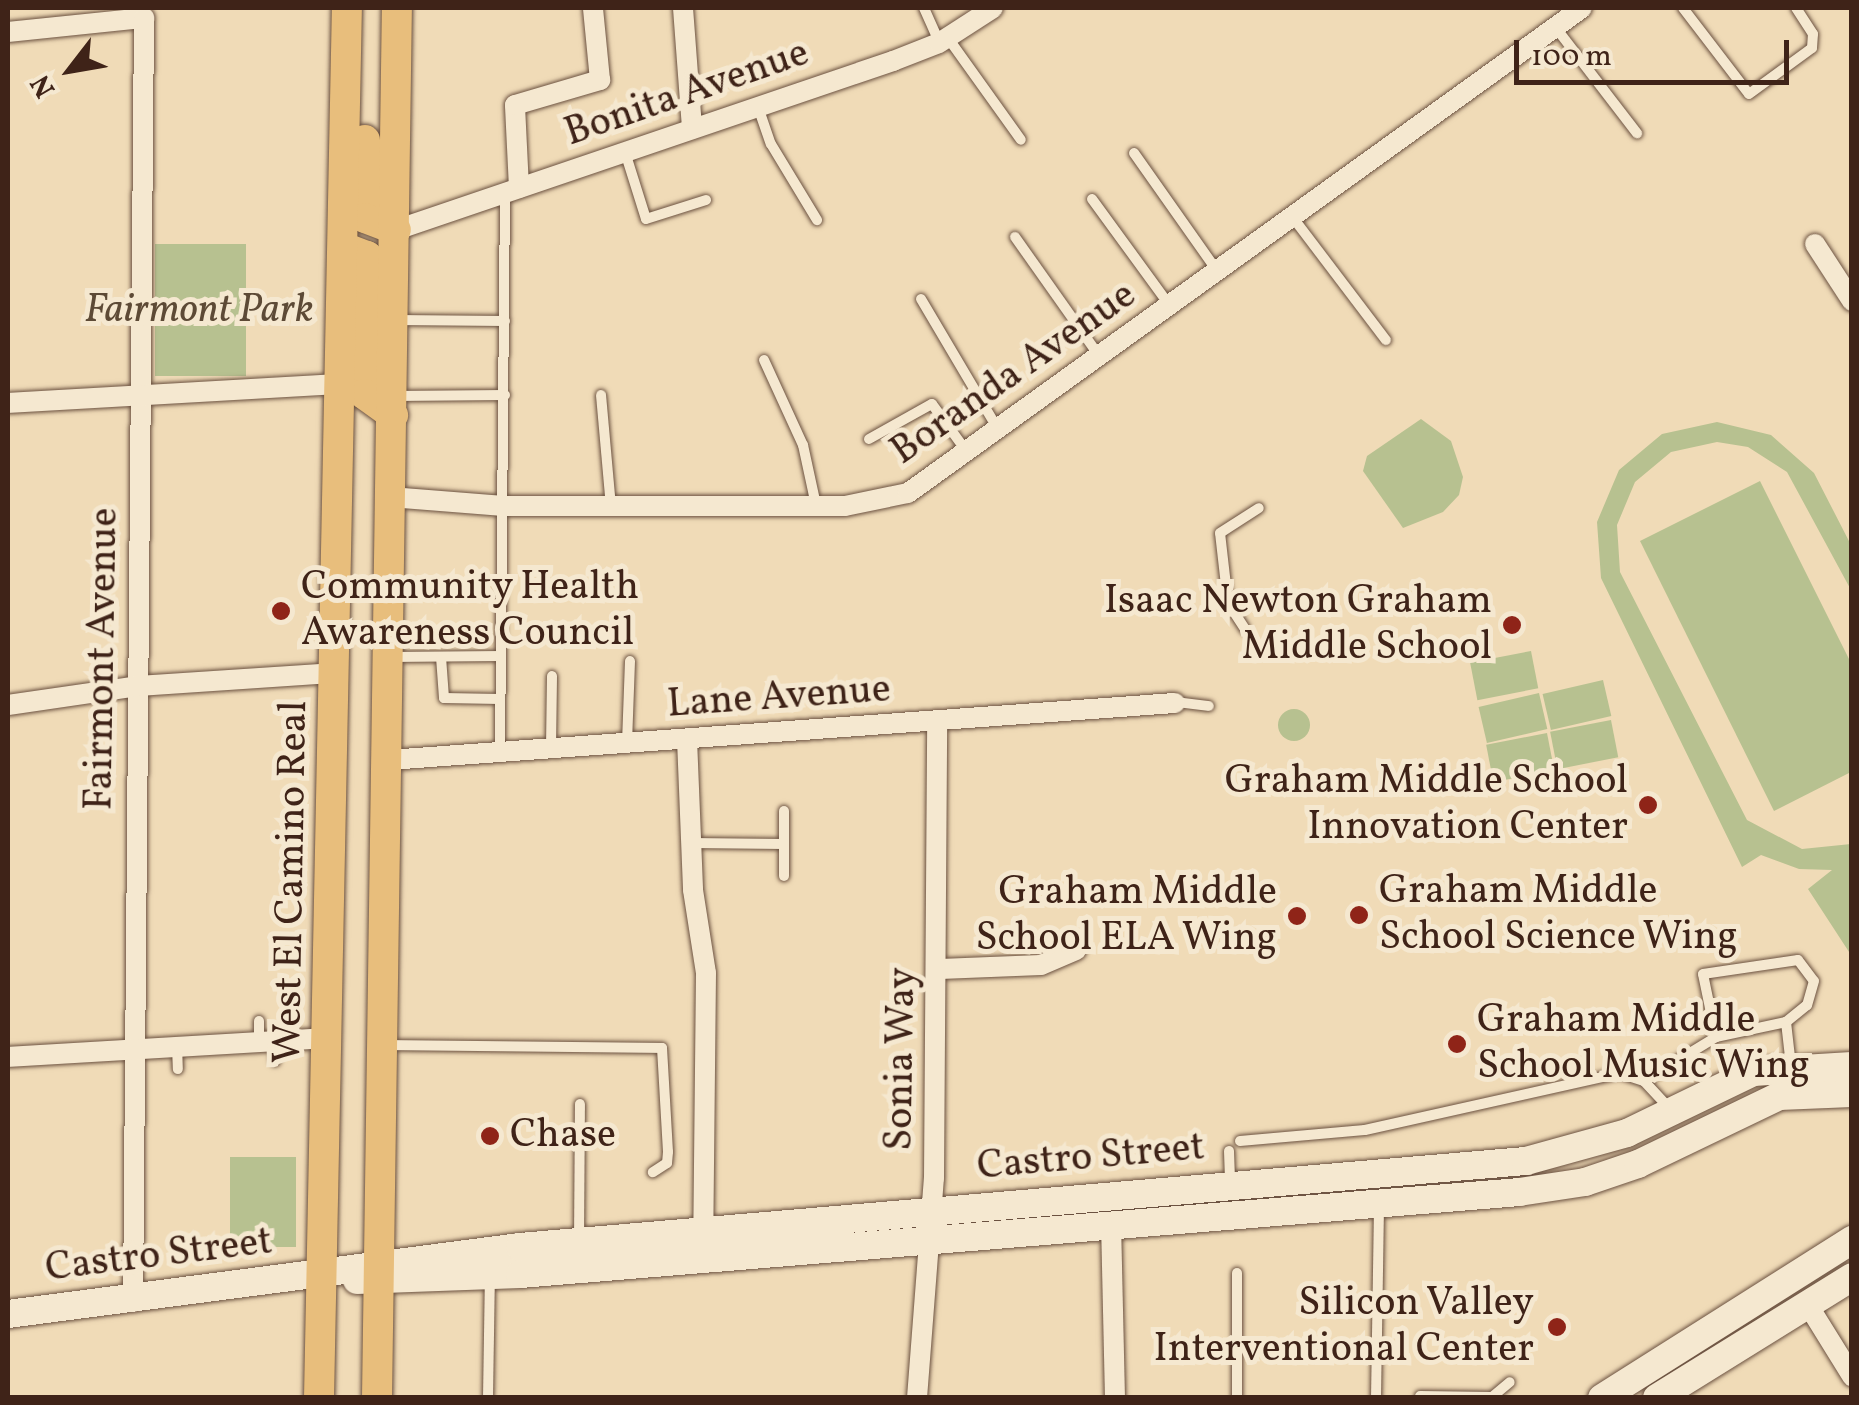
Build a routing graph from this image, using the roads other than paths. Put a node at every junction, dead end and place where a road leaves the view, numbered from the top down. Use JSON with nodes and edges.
{"nodes":[{"id":1,"x":347,"y":8,"type":"edge"},
{"id":2,"x":365,"y":8,"type":"edge"},
{"id":3,"x":397,"y":8,"type":"edge"},
{"id":4,"x":593,"y":8,"type":"edge"},
{"id":5,"x":683,"y":8,"type":"edge"},
{"id":6,"x":924,"y":8,"type":"edge"},
{"id":7,"x":992,"y":8,"type":"edge"},
{"id":8,"x":1683,"y":8,"type":"edge"},
{"id":9,"x":1796,"y":8,"type":"edge"},
{"id":10,"x":1568,"y":14,"type":"edge"},
{"id":11,"x":8,"y":32,"type":"edge"},
{"id":12,"x":943,"y":40,"type":"junction"},
{"id":13,"x":758,"y":106,"type":"junction"},
{"id":14,"x":692,"y":129,"type":"junction"},
{"id":15,"x":1637,"y":133,"type":"dead end"},
{"id":16,"x":1021,"y":140,"type":"dead end"},
{"id":17,"x":625,"y":151,"type":"junction"},
{"id":18,"x":1134,"y":153,"type":"dead end"},
{"id":19,"x":512,"y":190,"type":"junction"},
{"id":20,"x":1092,"y":199,"type":"dead end"},
{"id":21,"x":706,"y":200,"type":"dead end"},
{"id":22,"x":1294,"y":218,"type":"junction"},
{"id":23,"x":817,"y":220,"type":"dead end"},
{"id":24,"x":396,"y":230,"type":"junction"},
{"id":25,"x":1015,"y":237,"type":"dead end"},
{"id":26,"x":1815,"y":244,"type":"dead end"},
{"id":27,"x":343,"y":248,"type":"junction"},
{"id":28,"x":1218,"y":273,"type":"junction"},
{"id":29,"x":920,"y":299,"type":"dead end"},
{"id":30,"x":1852,"y":302,"type":"edge"},
{"id":31,"x":1170,"y":306,"type":"junction"},
{"id":32,"x":395,"y":320,"type":"junction"},
{"id":33,"x":504,"y":322,"type":"junction"},
{"id":34,"x":1386,"y":340,"type":"dead end"},
{"id":35,"x":1100,"y":358,"type":"junction"},
{"id":36,"x":764,"y":360,"type":"dead end"},
{"id":37,"x":341,"y":384,"type":"junction"},
{"id":38,"x":504,"y":395,"type":"junction"},
{"id":39,"x":601,"y":395,"type":"dead end"},
{"id":40,"x":140,"y":396,"type":"junction"},
{"id":41,"x":8,"y":403,"type":"edge"},
{"id":42,"x":394,"y":406,"type":"junction"},
{"id":43,"x":999,"y":430,"type":"junction"},
{"id":44,"x":868,"y":439,"type":"dead end"},
{"id":45,"x":968,"y":453,"type":"junction"},
{"id":46,"x":390,"y":498,"type":"junction"},
{"id":47,"x":816,"y":505,"type":"junction"},
{"id":48,"x":504,"y":506,"type":"junction"},
{"id":49,"x":611,"y":506,"type":"junction"},
{"id":50,"x":1260,"y":508,"type":"dead end"},
{"id":51,"x":1245,"y":629,"type":"dead end"},
{"id":52,"x":502,"y":656,"type":"junction"},
{"id":53,"x":389,"y":657,"type":"junction"},
{"id":54,"x":442,"y":657,"type":"junction"},
{"id":55,"x":630,"y":660,"type":"dead end"},
{"id":56,"x":336,"y":673,"type":"junction"},
{"id":57,"x":552,"y":676,"type":"dead end"},
{"id":58,"x":138,"y":686,"type":"junction"},
{"id":59,"x":500,"y":699,"type":"junction"},
{"id":60,"x":1175,"y":702,"type":"joint"},
{"id":61,"x":8,"y":705,"type":"edge"},
{"id":62,"x":1209,"y":706,"type":"dead end"},
{"id":63,"x":938,"y":722,"type":"junction"},
{"id":64,"x":687,"y":739,"type":"junction"},
{"id":65,"x":627,"y":744,"type":"junction"},
{"id":66,"x":551,"y":749,"type":"junction"},
{"id":67,"x":500,"y":753,"type":"junction"},
{"id":68,"x":389,"y":760,"type":"junction"},
{"id":69,"x":784,"y":811,"type":"dead end"},
{"id":70,"x":691,"y":842,"type":"junction"},
{"id":71,"x":784,"y":844,"type":"junction"},
{"id":72,"x":784,"y":876,"type":"dead end"},
{"id":73,"x":1076,"y":950,"type":"dead end"},
{"id":74,"x":940,"y":968,"type":"junction"},
{"id":75,"x":1786,"y":1022,"type":"junction"},
{"id":76,"x":1716,"y":1036,"type":"junction"},
{"id":77,"x":330,"y":1038,"type":"junction"},
{"id":78,"x":177,"y":1044,"type":"junction"},
{"id":79,"x":383,"y":1045,"type":"junction"},
{"id":80,"x":133,"y":1046,"type":"junction"},
{"id":81,"x":8,"y":1057,"type":"edge"},
{"id":82,"x":1791,"y":1066,"type":"junction"},
{"id":83,"x":1852,"y":1066,"type":"edge"},
{"id":84,"x":178,"y":1069,"type":"dead end"},
{"id":85,"x":1644,"y":1081,"type":"junction"},
{"id":86,"x":1852,"y":1093,"type":"edge"},
{"id":87,"x":580,"y":1104,"type":"dead end"},
{"id":88,"x":1670,"y":1110,"type":"junction"},
{"id":89,"x":1240,"y":1141,"type":"dead end"},
{"id":90,"x":1228,"y":1151,"type":"dead end"},
{"id":91,"x":653,"y":1172,"type":"dead end"},
{"id":92,"x":1230,"y":1186,"type":"junction"},
{"id":93,"x":1379,"y":1202,"type":"junction"},
{"id":94,"x":1112,"y":1222,"type":"junction"},
{"id":95,"x":928,"y":1224,"type":"junction"},
{"id":96,"x":1852,"y":1240,"type":"edge"},
{"id":97,"x":579,"y":1242,"type":"junction"},
{"id":98,"x":703,"y":1244,"type":"junction"},
{"id":99,"x":377,"y":1272,"type":"junction"},
{"id":100,"x":1237,"y":1273,"type":"dead end"},
{"id":101,"x":490,"y":1275,"type":"junction"},
{"id":102,"x":1852,"y":1277,"type":"edge"},
{"id":103,"x":320,"y":1278,"type":"junction"},
{"id":104,"x":133,"y":1302,"type":"junction"},
{"id":105,"x":1808,"y":1305,"type":"junction"},
{"id":106,"x":8,"y":1314,"type":"edge"},
{"id":107,"x":1704,"y":1333,"type":"junction"},
{"id":108,"x":1721,"y":1358,"type":"junction"},
{"id":109,"x":1852,"y":1376,"type":"edge"},
{"id":110,"x":1510,"y":1382,"type":"dead end"},
{"id":111,"x":1420,"y":1396,"type":"edge"},
{"id":112,"x":319,"y":1398,"type":"edge"},
{"id":113,"x":376,"y":1398,"type":"edge"},
{"id":114,"x":488,"y":1398,"type":"edge"},
{"id":115,"x":917,"y":1398,"type":"edge"},
{"id":116,"x":1115,"y":1398,"type":"edge"},
{"id":117,"x":1238,"y":1398,"type":"edge"},
{"id":118,"x":1376,"y":1398,"type":"edge"},
{"id":119,"x":1602,"y":1398,"type":"edge"},
{"id":120,"x":1657,"y":1398,"type":"edge"}],
"edges":[{"from":1,"to":27,"type":"main road","name":"West El Camino Real"},
{"from":2,"to":24,"type":"main road"},
{"from":3,"to":24,"type":"main road"},
{"from":4,"to":19,"type":"street"},
{"from":5,"to":14,"type":"street"},
{"from":6,"to":12,"type":"lane"},
{"from":7,"to":12,"type":"street","name":"Bonita Avenue"},
{"from":8,"to":9,"type":"lane"},
{"from":10,"to":15,"type":"lane"},
{"from":10,"to":22,"type":"street","name":"Boranda Avenue"},
{"from":11,"to":40,"type":"street","name":"Fairmont Avenue"},
{"from":12,"to":13,"type":"street","name":"Bonita Avenue"},
{"from":12,"to":16,"type":"lane"},
{"from":13,"to":14,"type":"street","name":"Bonita Avenue"},
{"from":13,"to":23,"type":"lane"},
{"from":14,"to":17,"type":"street","name":"Bonita Avenue"},
{"from":17,"to":19,"type":"street","name":"Bonita Avenue"},
{"from":17,"to":21,"type":"lane"},
{"from":18,"to":28,"type":"lane"},
{"from":19,"to":24,"type":"street","name":"Bonita Avenue"},
{"from":19,"to":33,"type":"lane"},
{"from":20,"to":31,"type":"lane"},
{"from":22,"to":28,"type":"street","name":"Boranda Avenue"},
{"from":22,"to":34,"type":"lane"},
{"from":24,"to":32,"type":"main road"},
{"from":25,"to":35,"type":"lane"},
{"from":26,"to":30,"type":"street"},
{"from":27,"to":37,"type":"main road","name":"West El Camino Real"},
{"from":27,"to":42,"type":"main road"},
{"from":28,"to":31,"type":"street","name":"Boranda Avenue"},
{"from":29,"to":43,"type":"lane"},
{"from":31,"to":35,"type":"street","name":"Boranda Avenue"},
{"from":32,"to":33,"type":"lane"},
{"from":32,"to":42,"type":"main road"},
{"from":33,"to":38,"type":"lane"},
{"from":35,"to":43,"type":"street","name":"Boranda Avenue"},
{"from":36,"to":47,"type":"lane"},
{"from":37,"to":40,"type":"street"},
{"from":37,"to":56,"type":"main road","name":"West El Camino Real"},
{"from":38,"to":42,"type":"lane"},
{"from":38,"to":48,"type":"lane"},
{"from":39,"to":49,"type":"lane"},
{"from":40,"to":41,"type":"street"},
{"from":40,"to":58,"type":"street","name":"Fairmont Avenue"},
{"from":42,"to":46,"type":"main road"},
{"from":43,"to":45,"type":"street","name":"Boranda Avenue"},
{"from":44,"to":45,"type":"lane"},
{"from":45,"to":47,"type":"street","name":"Boranda Avenue"},
{"from":46,"to":48,"type":"street","name":"Boranda Avenue"},
{"from":46,"to":53,"type":"main road"},
{"from":47,"to":49,"type":"street","name":"Boranda Avenue"},
{"from":48,"to":49,"type":"street","name":"Boranda Avenue"},
{"from":48,"to":52,"type":"lane"},
{"from":50,"to":51,"type":"lane"},
{"from":52,"to":54,"type":"lane"},
{"from":52,"to":59,"type":"lane"},
{"from":53,"to":54,"type":"lane"},
{"from":53,"to":68,"type":"main road"},
{"from":54,"to":59,"type":"lane"},
{"from":55,"to":65,"type":"lane"},
{"from":56,"to":58,"type":"street"},
{"from":56,"to":77,"type":"main road","name":"West El Camino Real"},
{"from":57,"to":66,"type":"lane"},
{"from":58,"to":61,"type":"street"},
{"from":58,"to":80,"type":"street","name":"Fairmont Avenue"},
{"from":59,"to":67,"type":"lane"},
{"from":60,"to":62,"type":"lane"},
{"from":60,"to":63,"type":"street","name":"Lane Avenue"},
{"from":63,"to":64,"type":"street","name":"Lane Avenue"},
{"from":63,"to":74,"type":"street","name":"Sonia Way"},
{"from":64,"to":65,"type":"street","name":"Lane Avenue"},
{"from":64,"to":70,"type":"street"},
{"from":65,"to":66,"type":"street","name":"Lane Avenue"},
{"from":66,"to":67,"type":"street","name":"Lane Avenue"},
{"from":67,"to":68,"type":"street","name":"Lane Avenue"},
{"from":68,"to":79,"type":"main road"},
{"from":69,"to":71,"type":"lane"},
{"from":70,"to":71,"type":"lane"},
{"from":70,"to":98,"type":"street"},
{"from":71,"to":72,"type":"lane"},
{"from":73,"to":74,"type":"street"},
{"from":74,"to":95,"type":"street","name":"Sonia Way"},
{"from":75,"to":76,"type":"lane"},
{"from":75,"to":76,"type":"lane"},
{"from":75,"to":82,"type":"lane"},
{"from":76,"to":85,"type":"lane"},
{"from":77,"to":78,"type":"street"},
{"from":77,"to":103,"type":"main road","name":"West El Camino Real"},
{"from":78,"to":80,"type":"street"},
{"from":78,"to":84,"type":"lane"},
{"from":79,"to":91,"type":"lane"},
{"from":79,"to":99,"type":"main road"},
{"from":80,"to":81,"type":"street"},
{"from":80,"to":104,"type":"street","name":"Fairmont Avenue"},
{"from":82,"to":83,"type":"street","name":"Castro Street"},
{"from":82,"to":88,"type":"street","name":"Castro Street"},
{"from":85,"to":88,"type":"lane"},
{"from":85,"to":89,"type":"lane"},
{"from":86,"to":93,"type":"street","name":"Castro Street"},
{"from":87,"to":97,"type":"lane"},
{"from":88,"to":92,"type":"street","name":"Castro Street"},
{"from":90,"to":92,"type":"lane"},
{"from":92,"to":95,"type":"street","name":"Castro Street"},
{"from":93,"to":94,"type":"street","name":"Castro Street"},
{"from":93,"to":118,"type":"lane"},
{"from":94,"to":95,"type":"street","name":"Castro Street"},
{"from":94,"to":116,"type":"street"},
{"from":95,"to":98,"type":"street","name":"Castro Street"},
{"from":95,"to":115,"type":"street","name":"Sonia Way"},
{"from":96,"to":107,"type":"street"},
{"from":97,"to":98,"type":"street","name":"Castro Street"},
{"from":97,"to":99,"type":"street","name":"Castro Street"},
{"from":98,"to":101,"type":"street","name":"Castro Street"},
{"from":99,"to":101,"type":"street","name":"Castro Street"},
{"from":99,"to":103,"type":"street","name":"Castro Street"},
{"from":99,"to":113,"type":"main road"},
{"from":100,"to":117,"type":"lane"},
{"from":101,"to":114,"type":"lane"},
{"from":102,"to":105,"type":"street"},
{"from":103,"to":104,"type":"street","name":"Castro Street"},
{"from":103,"to":112,"type":"main road","name":"West El Camino Real"},
{"from":104,"to":106,"type":"street","name":"Castro Street"},
{"from":105,"to":108,"type":"street"},
{"from":105,"to":109,"type":"street"},
{"from":107,"to":108,"type":"street"},
{"from":107,"to":119,"type":"street"},
{"from":108,"to":120,"type":"street"},
{"from":110,"to":111,"type":"lane"}]}
